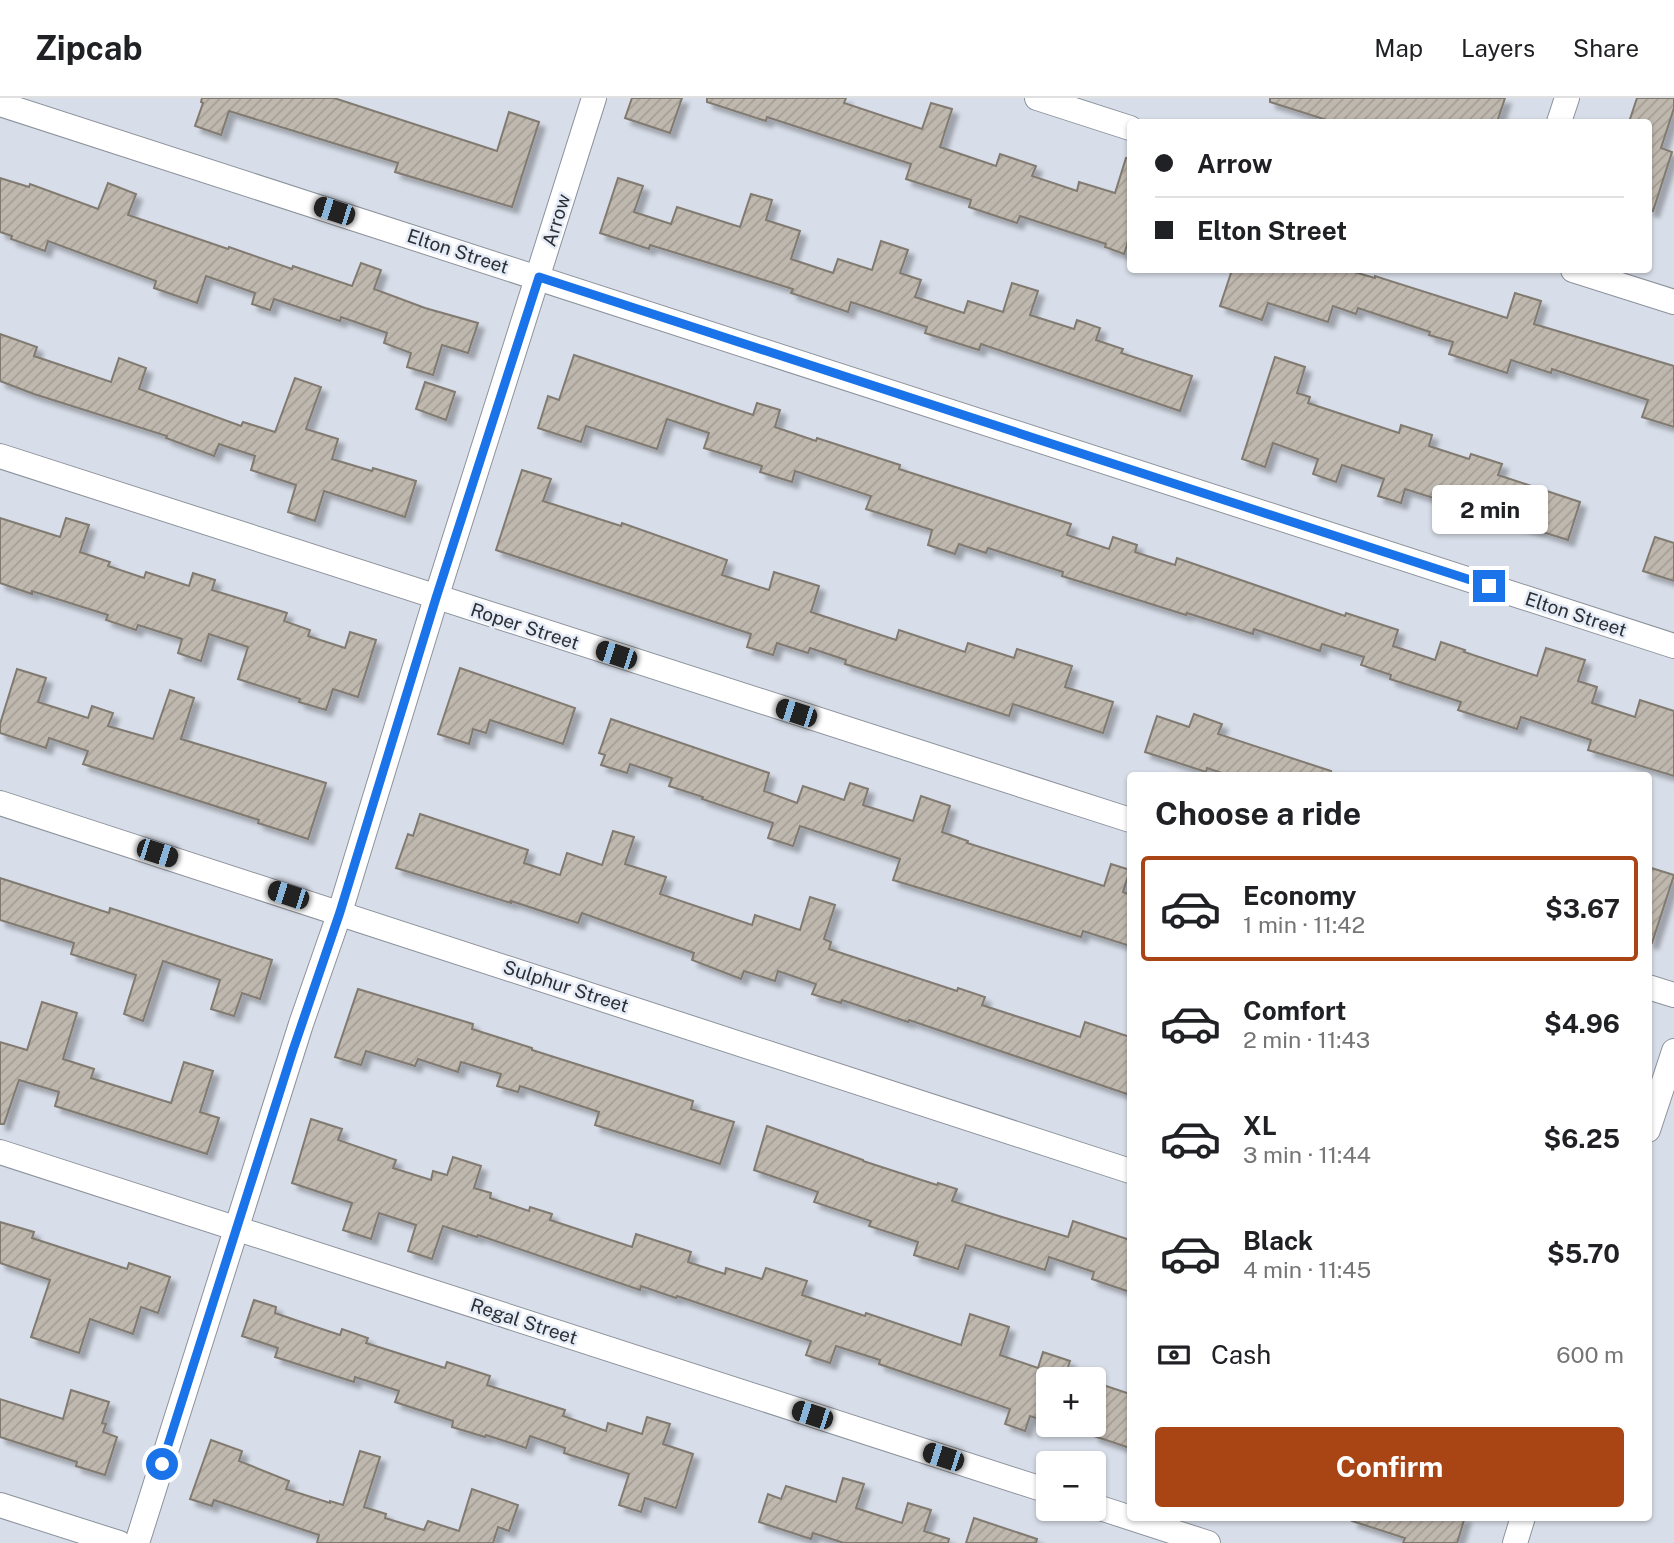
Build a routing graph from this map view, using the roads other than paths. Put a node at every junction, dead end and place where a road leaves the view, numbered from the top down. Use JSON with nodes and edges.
{"nodes":[{"id":1,"x":594,"y":98,"type":"edge"},
{"id":2,"x":1037,"y":98,"type":"edge"},
{"id":3,"x":1567,"y":98,"type":"edge"},
{"id":4,"x":0,"y":104,"type":"edge"},
{"id":5,"x":1560,"y":119,"type":"edge"},
{"id":6,"x":1127,"y":127,"type":"edge"},
{"id":7,"x":1582,"y":273,"type":"edge"},
{"id":8,"x":539,"y":277,"type":"junction"},
{"id":9,"x":1674,"y":302,"type":"edge"},
{"id":10,"x":0,"y":456,"type":"edge"},
{"id":11,"x":436,"y":598,"type":"junction"},
{"id":12,"x":1674,"y":646,"type":"edge"},
{"id":13,"x":0,"y":803,"type":"edge"},
{"id":14,"x":1127,"y":819,"type":"edge"},
{"id":15,"x":340,"y":912,"type":"junction"},
{"id":16,"x":1652,"y":987,"type":"edge"},
{"id":17,"x":1674,"y":995,"type":"edge"},
{"id":18,"x":1674,"y":1051,"type":"edge"},
{"id":19,"x":1652,"y":1118,"type":"edge"},
{"id":20,"x":0,"y":1152,"type":"edge"},
{"id":21,"x":1127,"y":1170,"type":"edge"},
{"id":22,"x":236,"y":1228,"type":"junction"},
{"id":23,"x":1036,"y":1487,"type":"edge"},
{"id":24,"x":0,"y":1505,"type":"edge"},
{"id":25,"x":1106,"y":1510,"type":"edge"},
{"id":26,"x":1127,"y":1517,"type":"edge"},
{"id":27,"x":1140,"y":1521,"type":"edge"},
{"id":28,"x":1522,"y":1521,"type":"edge"},
{"id":29,"x":119,"y":1543,"type":"edge"},
{"id":30,"x":137,"y":1543,"type":"edge"},
{"id":31,"x":1208,"y":1543,"type":"edge"},
{"id":32,"x":1515,"y":1543,"type":"edge"}],
"edges":[{"from":1,"to":8,"type":"street","name":"Arrow"},
{"from":2,"to":6,"type":"street"},
{"from":3,"to":5,"type":"street"},
{"from":4,"to":8,"type":"street","name":"Elton Street"},
{"from":7,"to":9,"type":"street"},
{"from":8,"to":11,"type":"street","name":"Arrow"},
{"from":8,"to":12,"type":"street","name":"Elton Street"},
{"from":10,"to":11,"type":"street","name":"Roper Street"},
{"from":11,"to":14,"type":"street","name":"Roper Street"},
{"from":11,"to":15,"type":"street","name":"Arrow"},
{"from":13,"to":15,"type":"street","name":"Sulphur Street"},
{"from":15,"to":21,"type":"street","name":"Sulphur Street"},
{"from":15,"to":22,"type":"street","name":"Arrow"},
{"from":16,"to":17,"type":"street"},
{"from":18,"to":19,"type":"street"},
{"from":20,"to":22,"type":"street","name":"Regal Street"},
{"from":22,"to":23,"type":"street","name":"Regal Street"},
{"from":22,"to":30,"type":"street","name":"Arrow"},
{"from":24,"to":29,"type":"street"},
{"from":25,"to":26,"type":"street"},
{"from":27,"to":31,"type":"street"},
{"from":28,"to":32,"type":"street"}]}
